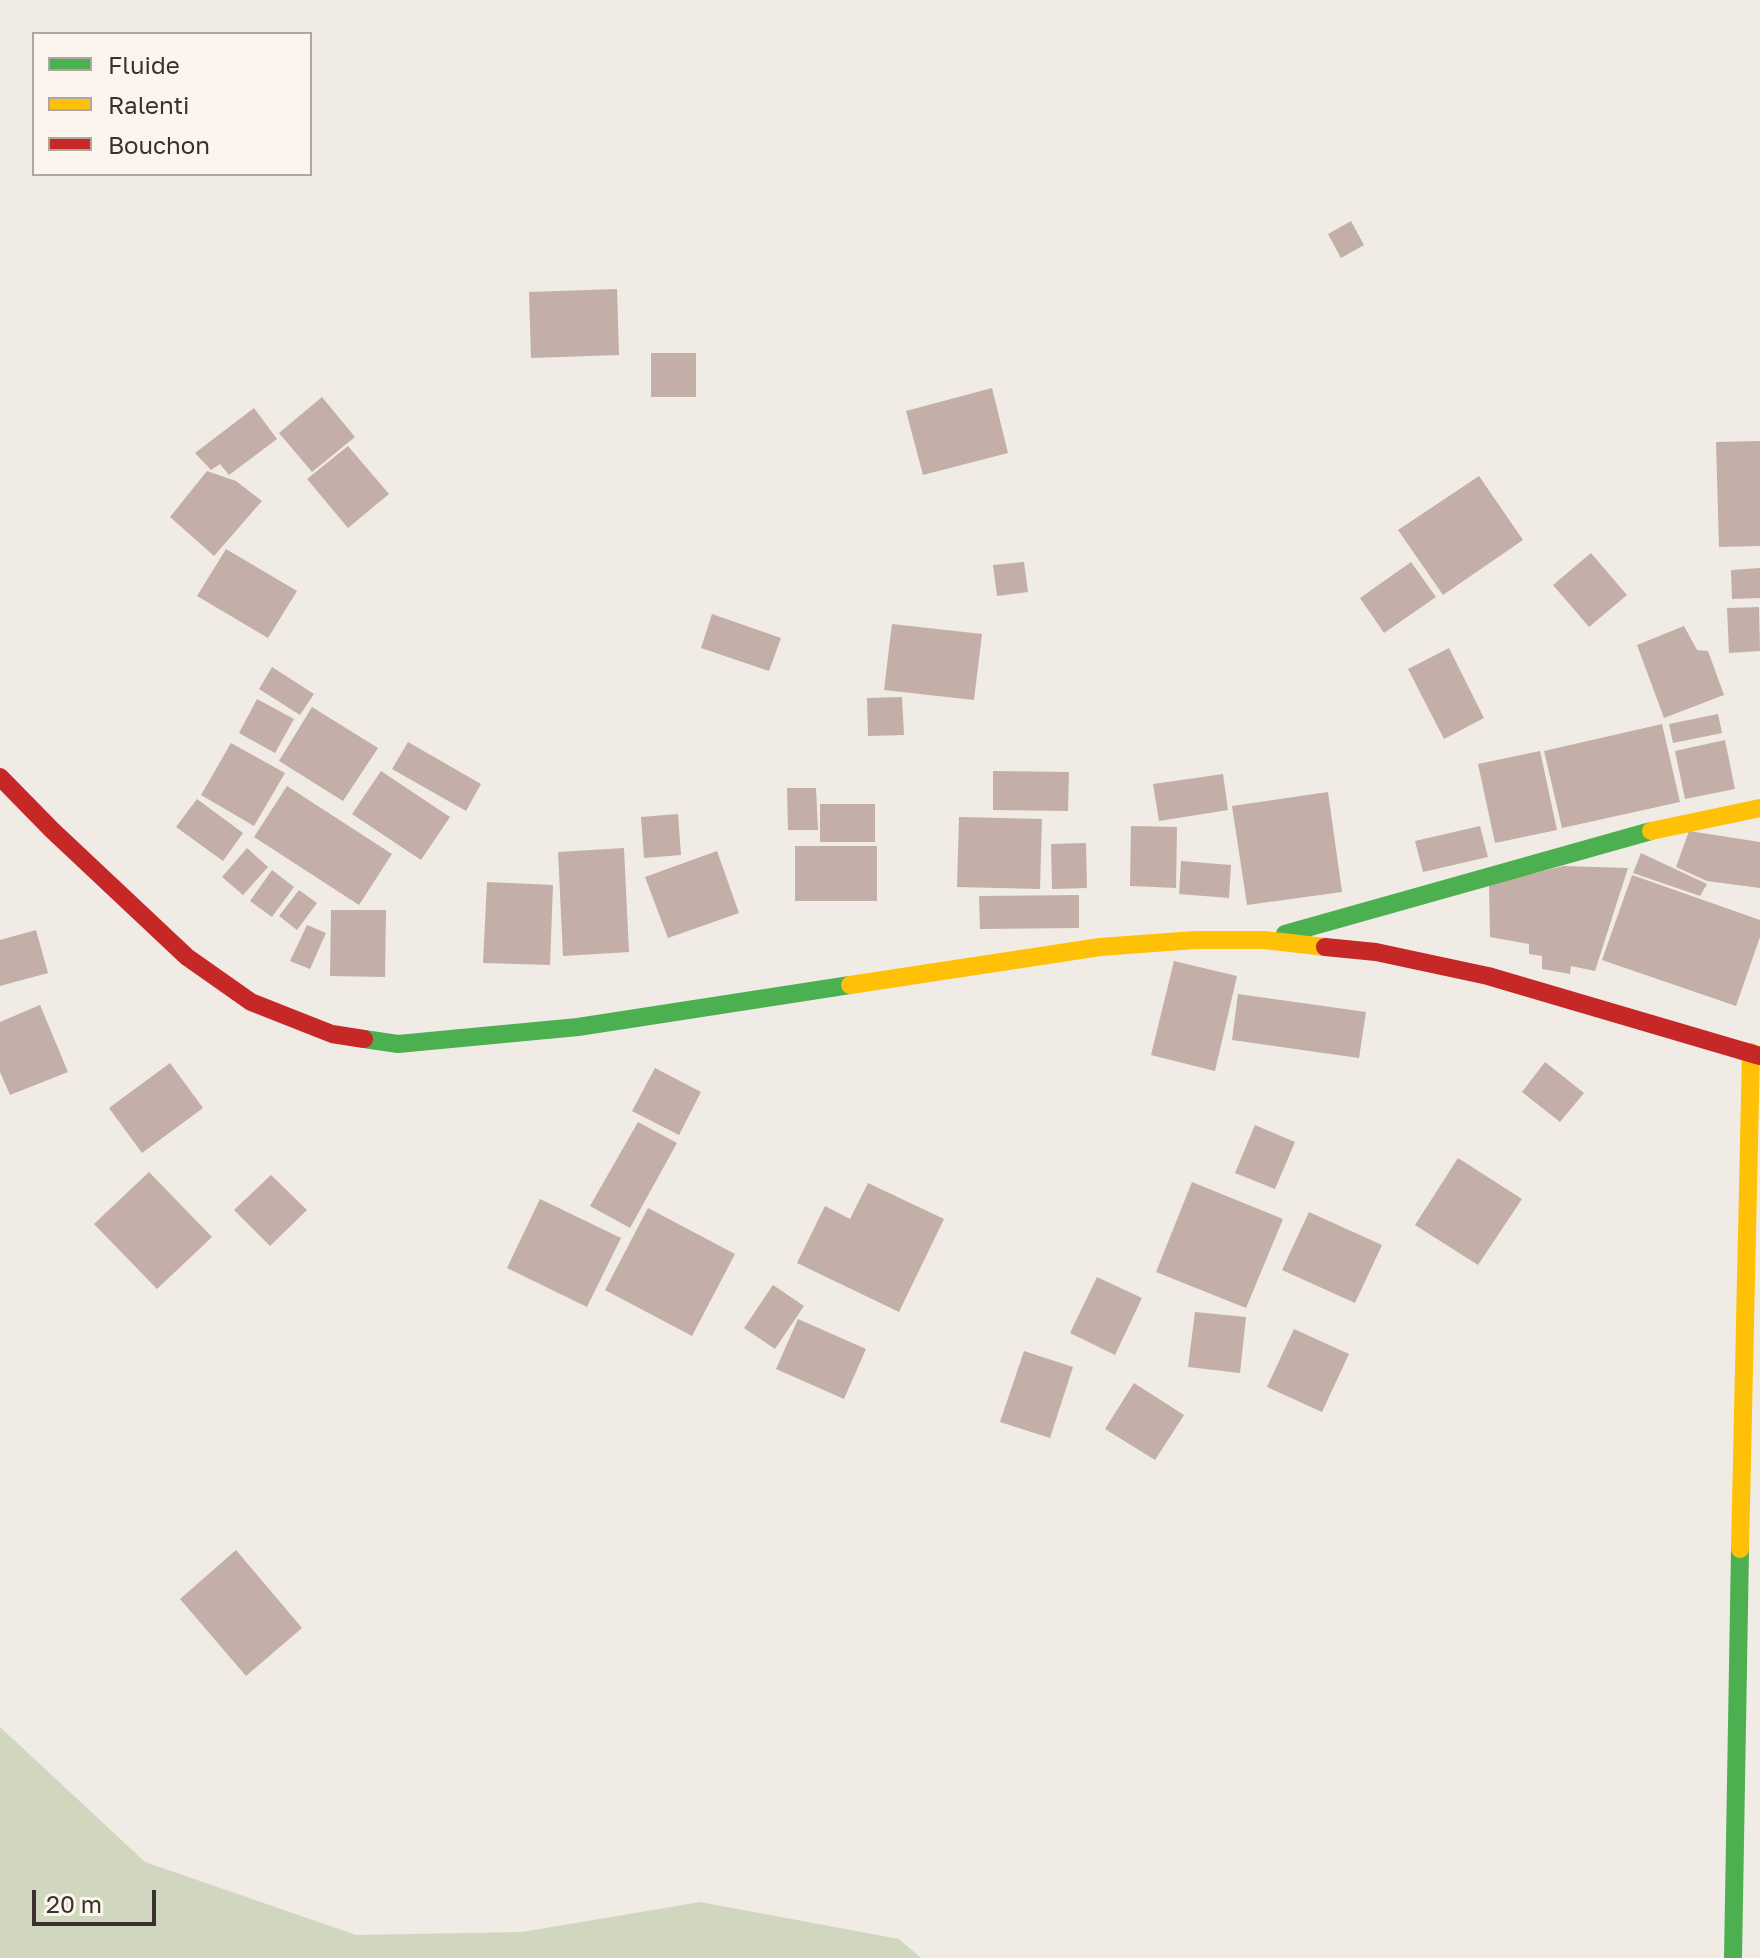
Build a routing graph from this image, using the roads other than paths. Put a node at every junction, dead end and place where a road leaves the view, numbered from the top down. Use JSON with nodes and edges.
{"nodes":[{"id":1,"x":0,"y":777,"type":"edge"},
{"id":2,"x":1760,"y":808,"type":"edge"},
{"id":3,"x":1264,"y":940,"type":"junction"},
{"id":4,"x":1756,"y":1054,"type":"edge"},
{"id":5,"x":1733,"y":1958,"type":"edge"}],
"edges":[{"from":1,"to":3,"type":"main road"},
{"from":2,"to":3,"type":"main road"},
{"from":3,"to":4,"type":"main road"},
{"from":4,"to":5,"type":"main road"}]}
